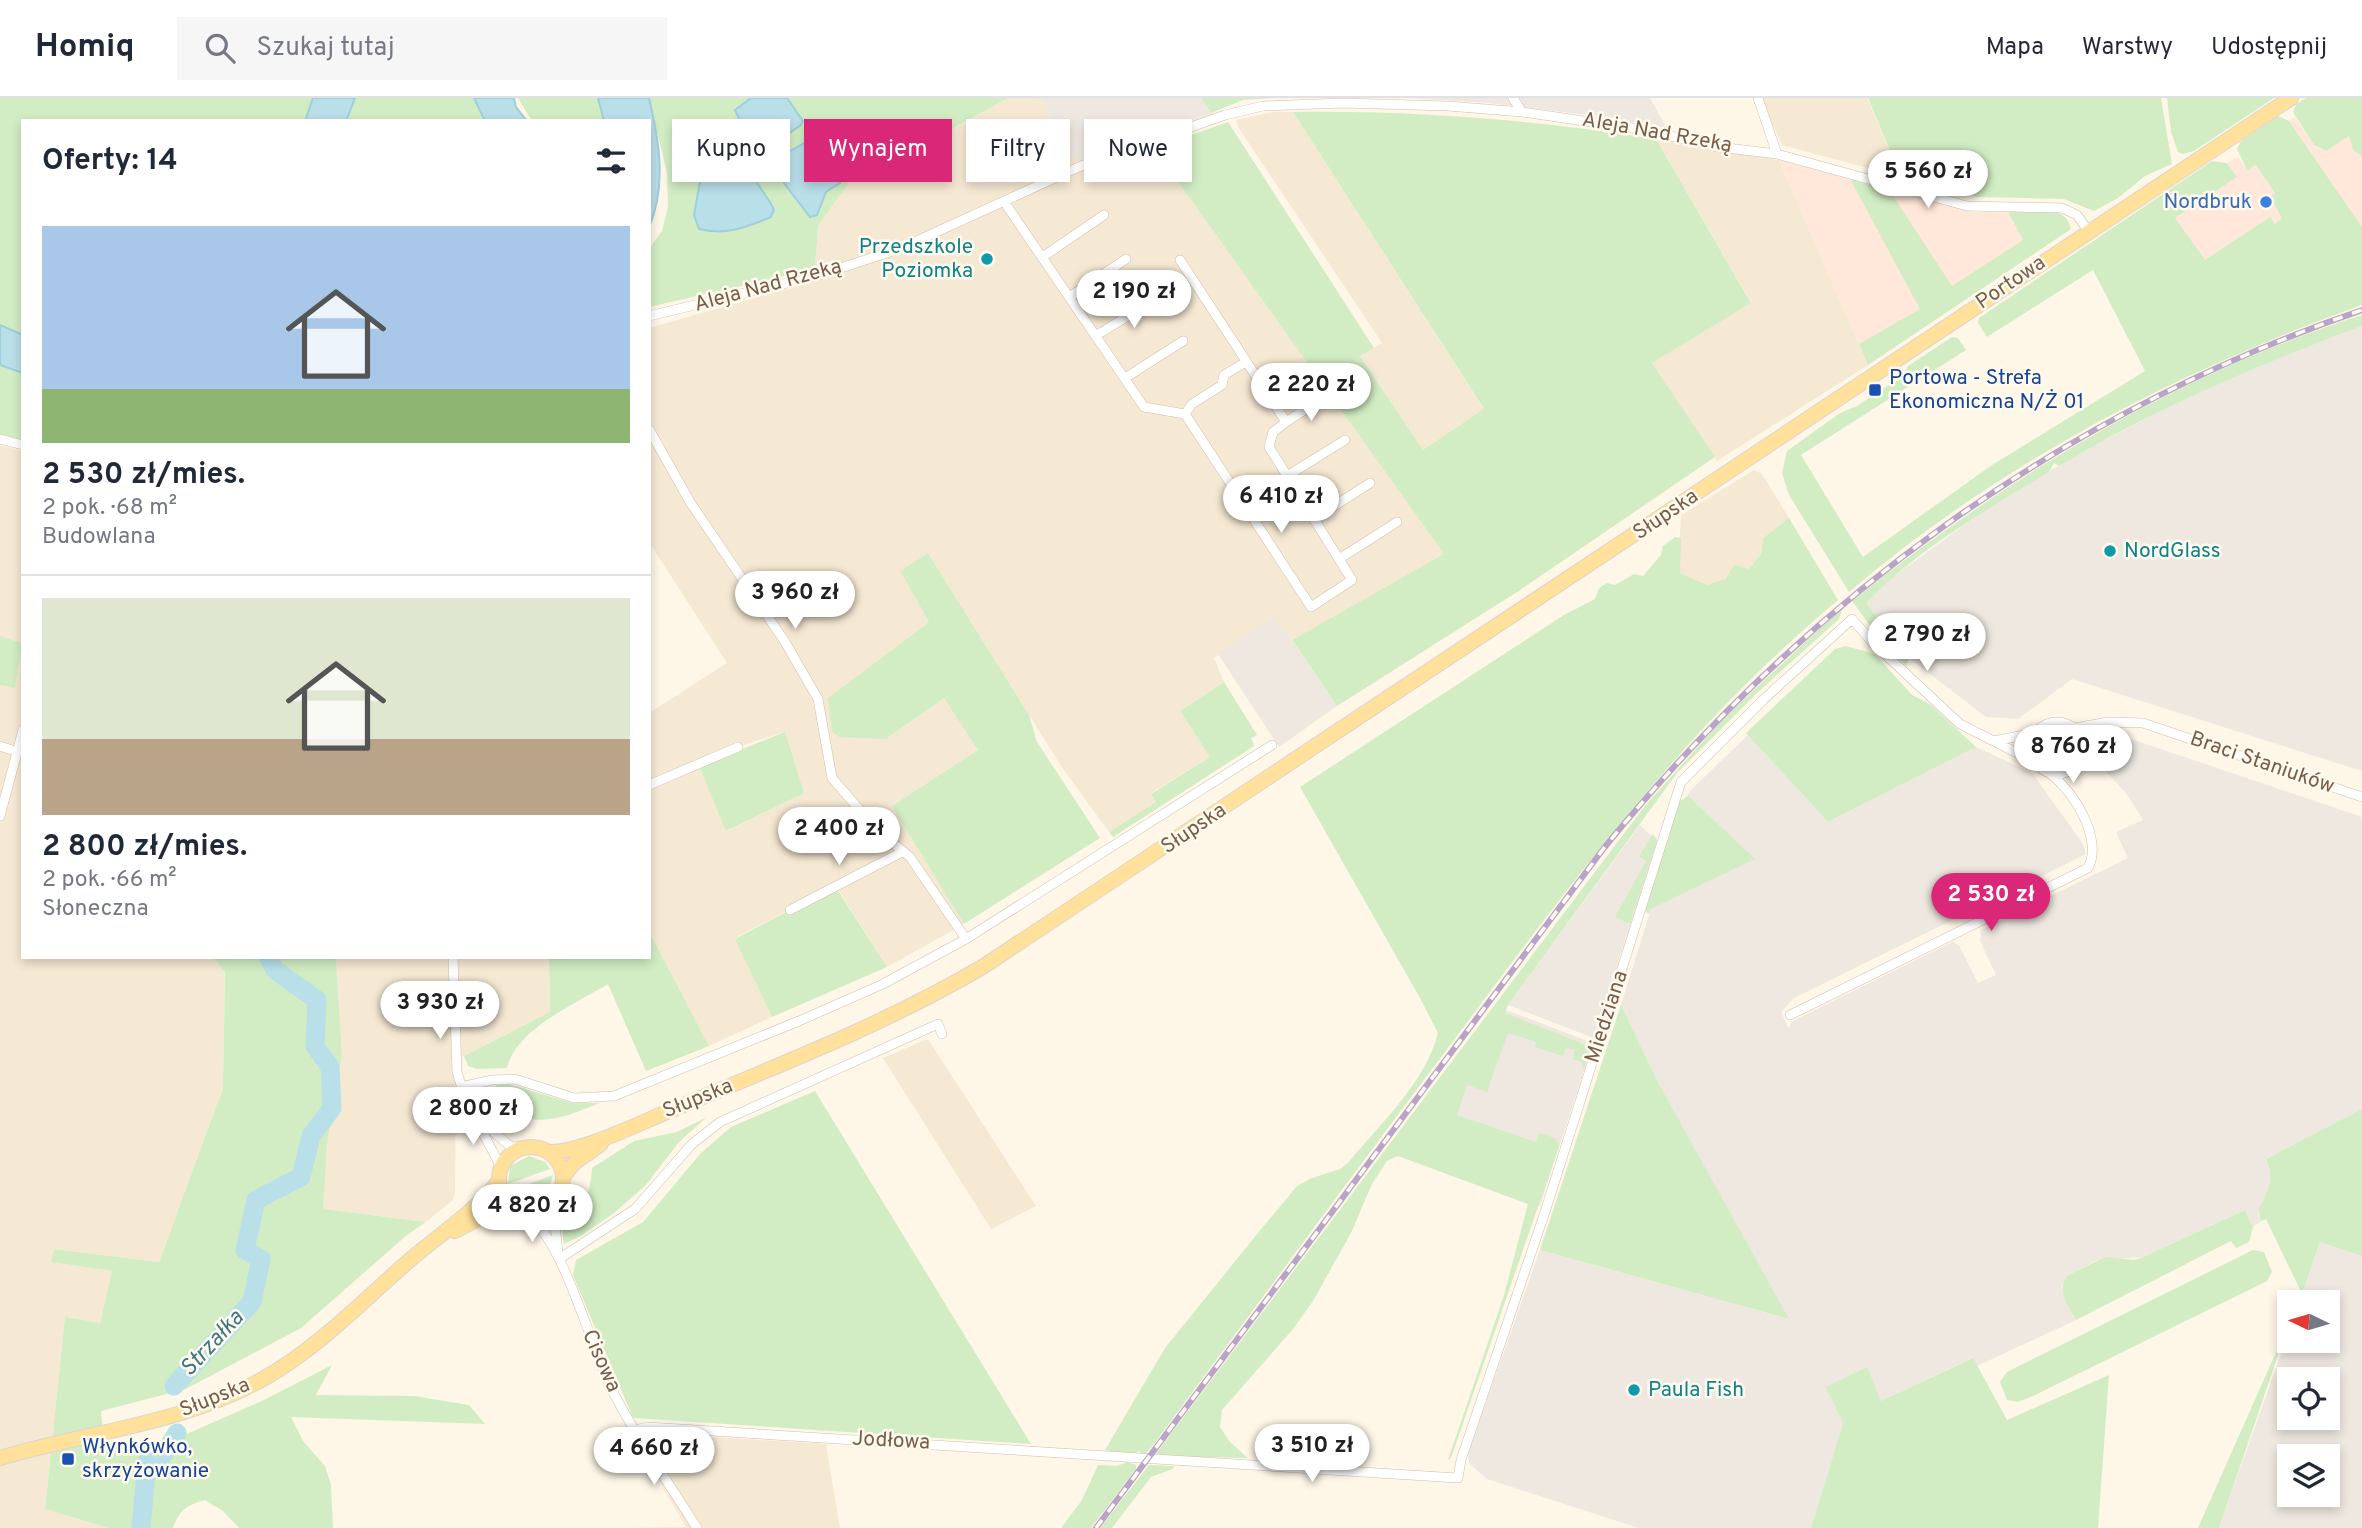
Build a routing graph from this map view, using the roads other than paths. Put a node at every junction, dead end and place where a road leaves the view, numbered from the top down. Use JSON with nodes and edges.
{"nodes":[{"id":1,"x":1513,"y":98,"type":"edge"},
{"id":2,"x":1758,"y":98,"type":"edge"},
{"id":3,"x":2291,"y":98,"type":"edge"},
{"id":4,"x":1342,"y":101,"type":"edge"},
{"id":5,"x":1522,"y":112,"type":"junction"},
{"id":6,"x":1777,"y":154,"type":"junction"},
{"id":7,"x":1005,"y":203,"type":"junction"},
{"id":8,"x":1104,"y":215,"type":"dead end"},
{"id":9,"x":2089,"y":232,"type":"junction"},
{"id":10,"x":1044,"y":256,"type":"junction"},
{"id":11,"x":1126,"y":259,"type":"dead end"},
{"id":12,"x":1180,"y":260,"type":"dead end"},
{"id":13,"x":1071,"y":296,"type":"junction"},
{"id":14,"x":1154,"y":300,"type":"dead end"},
{"id":15,"x":651,"y":316,"type":"edge"},
{"id":16,"x":1097,"y":335,"type":"junction"},
{"id":17,"x":1183,"y":341,"type":"dead end"},
{"id":18,"x":1246,"y":362,"type":"junction"},
{"id":19,"x":1125,"y":378,"type":"junction"},
{"id":20,"x":1320,"y":400,"type":"dead end"},
{"id":21,"x":1185,"y":414,"type":"junction"},
{"id":22,"x":1286,"y":422,"type":"junction"},
{"id":23,"x":651,"y":433,"type":"edge"},
{"id":24,"x":0,"y":439,"type":"edge"},
{"id":25,"x":1345,"y":440,"type":"dead end"},
{"id":26,"x":21,"y":444,"type":"edge"},
{"id":27,"x":1732,"y":471,"type":"joint"},
{"id":28,"x":1287,"y":476,"type":"junction"},
{"id":29,"x":1370,"y":483,"type":"dead end"},
{"id":30,"x":1314,"y":519,"type":"junction"},
{"id":31,"x":1397,"y":522,"type":"dead end"},
{"id":32,"x":1339,"y":559,"type":"junction"},
{"id":33,"x":2122,"y":722,"type":"junction"},
{"id":34,"x":2075,"y":728,"type":"junction"},
{"id":35,"x":2035,"y":733,"type":"junction"},
{"id":36,"x":21,"y":735,"type":"edge"},
{"id":37,"x":1994,"y":741,"type":"junction"},
{"id":38,"x":1272,"y":745,"type":"dead end"},
{"id":39,"x":0,"y":746,"type":"edge"},
{"id":40,"x":738,"y":747,"type":"dead end"},
{"id":41,"x":2084,"y":748,"type":"junction"},
{"id":42,"x":15,"y":751,"type":"junction"},
{"id":43,"x":2035,"y":762,"type":"junction"},
{"id":44,"x":2076,"y":766,"type":"junction"},
{"id":45,"x":2046,"y":771,"type":"junction"},
{"id":46,"x":651,"y":784,"type":"edge"},
{"id":47,"x":2072,"y":797,"type":"junction"},
{"id":48,"x":2362,"y":797,"type":"edge"},
{"id":49,"x":0,"y":816,"type":"edge"},
{"id":50,"x":902,"y":852,"type":"junction"},
{"id":51,"x":790,"y":909,"type":"dead end"},
{"id":52,"x":966,"y":939,"type":"junction"},
{"id":53,"x":453,"y":959,"type":"edge"},
{"id":54,"x":1790,"y":1015,"type":"dead end"},
{"id":55,"x":942,"y":1034,"type":"dead end"},
{"id":56,"x":461,"y":1087,"type":"junction"},
{"id":57,"x":472,"y":1114,"type":"junction"},
{"id":58,"x":624,"y":1130,"type":"junction"},
{"id":59,"x":519,"y":1149,"type":"junction"},
{"id":60,"x":548,"y":1152,"type":"junction"},
{"id":61,"x":501,"y":1167,"type":"junction"},
{"id":62,"x":563,"y":1177,"type":"junction"},
{"id":63,"x":498,"y":1182,"type":"junction"},
{"id":64,"x":553,"y":1203,"type":"junction"},
{"id":65,"x":519,"y":1209,"type":"junction"},
{"id":66,"x":429,"y":1245,"type":"junction"},
{"id":67,"x":559,"y":1259,"type":"junction"},
{"id":68,"x":635,"y":1430,"type":"junction"},
{"id":69,"x":0,"y":1458,"type":"edge"},
{"id":70,"x":1458,"y":1478,"type":"joint"},
{"id":71,"x":697,"y":1528,"type":"edge"}],
"edges":[{"from":1,"to":5,"type":"street"},
{"from":2,"to":6,"type":"street"},
{"from":3,"to":9,"type":"main road","name":"Portowa"},
{"from":4,"to":5,"type":"street","name":"Aleja Nad Rzeką"},
{"from":4,"to":7,"type":"street","name":"Aleja Nad Rzeką"},
{"from":5,"to":6,"type":"street","name":"Aleja Nad Rzeką"},
{"from":6,"to":9,"type":"street","name":"Aleja Nad Rzeką"},
{"from":7,"to":10,"type":"street"},
{"from":7,"to":15,"type":"street","name":"Aleja Nad Rzeką"},
{"from":8,"to":10,"type":"street"},
{"from":9,"to":27,"type":"main road","name":"Portowa"},
{"from":10,"to":13,"type":"street"},
{"from":11,"to":13,"type":"street"},
{"from":12,"to":18,"type":"street"},
{"from":13,"to":16,"type":"street"},
{"from":14,"to":16,"type":"street"},
{"from":16,"to":19,"type":"street"},
{"from":17,"to":19,"type":"street"},
{"from":18,"to":21,"type":"street"},
{"from":18,"to":22,"type":"street"},
{"from":19,"to":21,"type":"street"},
{"from":20,"to":22,"type":"street"},
{"from":21,"to":32,"type":"street"},
{"from":22,"to":28,"type":"street"},
{"from":23,"to":50,"type":"street"},
{"from":24,"to":26,"type":"street"},
{"from":25,"to":28,"type":"street"},
{"from":27,"to":58,"type":"main road","name":"Słupska"},
{"from":28,"to":30,"type":"street"},
{"from":29,"to":30,"type":"street"},
{"from":30,"to":32,"type":"street"},
{"from":31,"to":32,"type":"street"},
{"from":33,"to":34,"type":"street","name":"Braci Staniuków"},
{"from":33,"to":41,"type":"street"},
{"from":33,"to":48,"type":"street","name":"Braci Staniuków"},
{"from":34,"to":35,"type":"street"},
{"from":34,"to":41,"type":"street"},
{"from":35,"to":37,"type":"street"},
{"from":35,"to":43,"type":"street"},
{"from":36,"to":42,"type":"street"},
{"from":37,"to":43,"type":"street"},
{"from":37,"to":70,"type":"street","name":"Miedziana"},
{"from":38,"to":52,"type":"street"},
{"from":39,"to":42,"type":"street"},
{"from":40,"to":46,"type":"street"},
{"from":41,"to":44,"type":"street"},
{"from":42,"to":49,"type":"street"},
{"from":43,"to":45,"type":"street"},
{"from":44,"to":45,"type":"street"},
{"from":44,"to":47,"type":"street"},
{"from":45,"to":47,"type":"street"},
{"from":47,"to":54,"type":"street"},
{"from":50,"to":51,"type":"street"},
{"from":50,"to":52,"type":"street"},
{"from":52,"to":56,"type":"street"},
{"from":53,"to":56,"type":"street"},
{"from":55,"to":67,"type":"street"},
{"from":56,"to":57,"type":"street"},
{"from":57,"to":59,"type":"street"},
{"from":57,"to":61,"type":"street"},
{"from":58,"to":60,"type":"main road","name":"Słupska"},
{"from":58,"to":62,"type":"main road","name":"Słupska"},
{"from":59,"to":60,"type":"main road"},
{"from":59,"to":61,"type":"main road"},
{"from":60,"to":62,"type":"main road"},
{"from":61,"to":63,"type":"main road"},
{"from":62,"to":64,"type":"main road"},
{"from":63,"to":65,"type":"main road"},
{"from":63,"to":66,"type":"main road","name":"Słupska"},
{"from":64,"to":65,"type":"main road"},
{"from":64,"to":67,"type":"street","name":"Cisowa"},
{"from":65,"to":66,"type":"main road","name":"Słupska"},
{"from":65,"to":67,"type":"street","name":"Cisowa"},
{"from":66,"to":69,"type":"main road","name":"Słupska"},
{"from":67,"to":68,"type":"street","name":"Cisowa"},
{"from":68,"to":70,"type":"street","name":"Jodłowa"},
{"from":68,"to":71,"type":"street","name":"Cisowa"}]}
